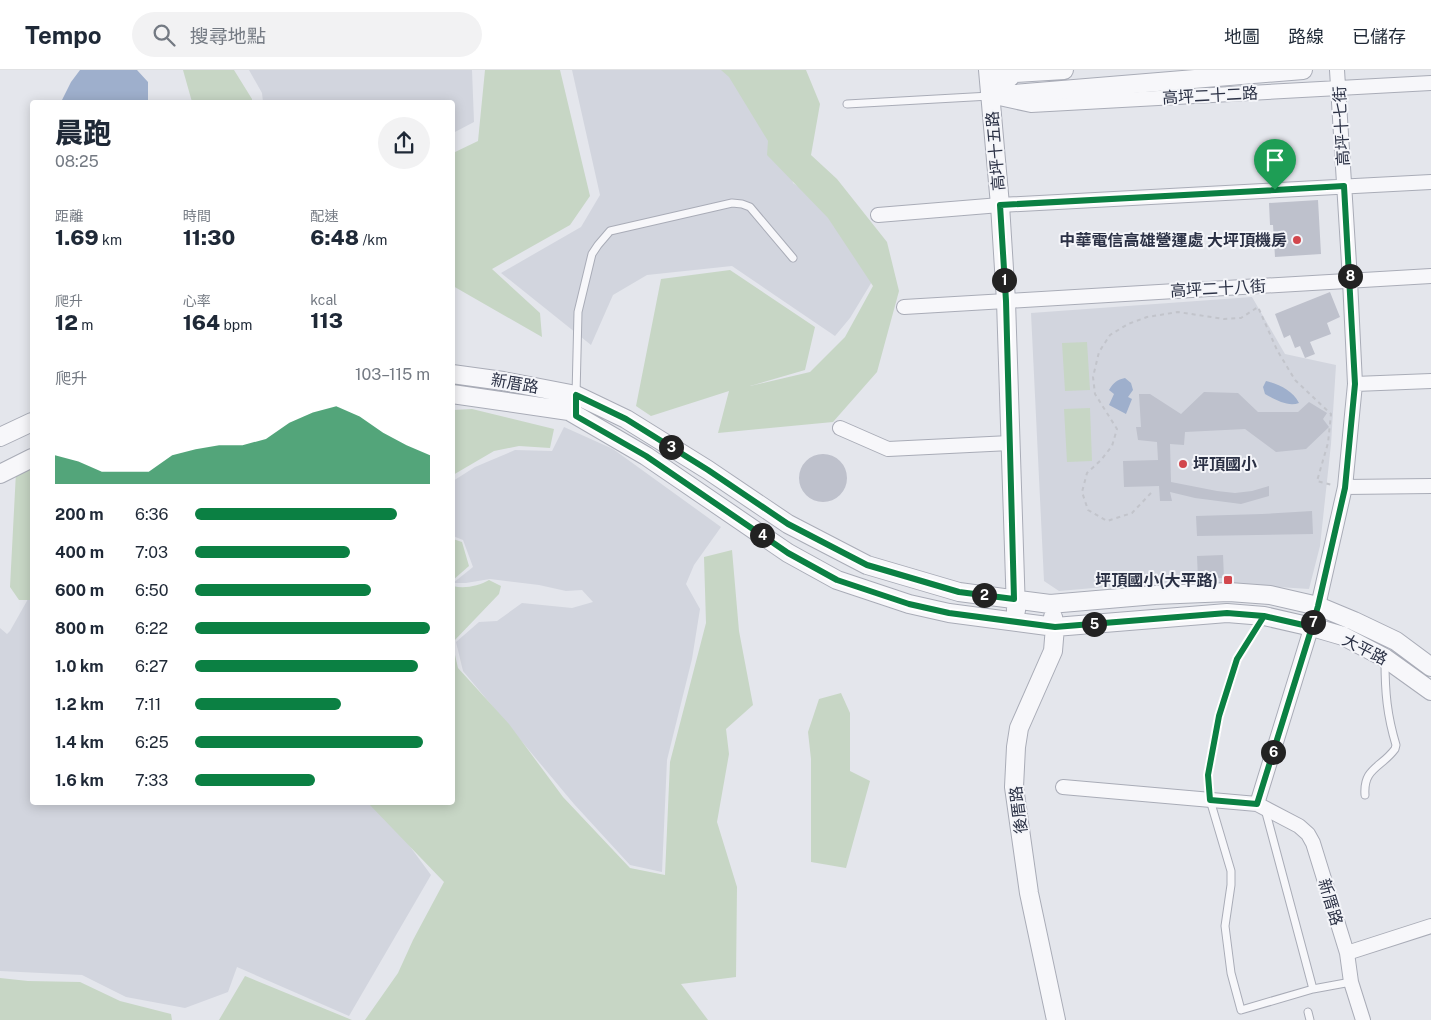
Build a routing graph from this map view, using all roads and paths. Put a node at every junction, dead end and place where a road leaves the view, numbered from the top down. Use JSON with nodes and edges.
{"nodes":[{"id":1,"x":988,"y":70,"type":"edge"},
{"id":2,"x":1000,"y":70,"type":"edge"},
{"id":3,"x":1064,"y":70,"type":"edge"},
{"id":4,"x":1302,"y":70,"type":"edge"},
{"id":5,"x":1337,"y":70,"type":"edge"},
{"id":6,"x":1431,"y":84,"type":"edge"},
{"id":7,"x":1339,"y":89,"type":"junction"},
{"id":8,"x":990,"y":96,"type":"junction"},
{"id":9,"x":847,"y":104,"type":"dead end"},
{"id":10,"x":1431,"y":182,"type":"edge"},
{"id":11,"x":1344,"y":186,"type":"junction"},
{"id":12,"x":1000,"y":205,"type":"junction"},
{"id":13,"x":878,"y":215,"type":"dead end"},
{"id":14,"x":793,"y":258,"type":"dead end"},
{"id":15,"x":1431,"y":276,"type":"edge"},
{"id":16,"x":1350,"y":280,"type":"junction"},
{"id":17,"x":1006,"y":301,"type":"junction"},
{"id":18,"x":904,"y":307,"type":"dead end"},
{"id":19,"x":455,"y":374,"type":"edge"},
{"id":20,"x":1431,"y":380,"type":"edge"},
{"id":21,"x":1355,"y":384,"type":"junction"},
{"id":22,"x":455,"y":394,"type":"edge"},
{"id":23,"x":575,"y":406,"type":"junction"},
{"id":24,"x":30,"y":423,"type":"edge"},
{"id":25,"x":840,"y":428,"type":"dead end"},
{"id":26,"x":0,"y":437,"type":"edge"},
{"id":27,"x":1010,"y":443,"type":"junction"},
{"id":28,"x":30,"y":459,"type":"edge"},
{"id":29,"x":0,"y":474,"type":"edge"},
{"id":30,"x":1431,"y":486,"type":"edge"},
{"id":31,"x":1345,"y":488,"type":"junction"},
{"id":32,"x":1151,"y":493,"type":"dead end"},
{"id":33,"x":1014,"y":599,"type":"junction"},
{"id":34,"x":1050,"y":604,"type":"junction"},
{"id":35,"x":1318,"y":606,"type":"junction"},
{"id":36,"x":1264,"y":616,"type":"junction"},
{"id":37,"x":1017,"y":623,"type":"junction"},
{"id":38,"x":1055,"y":627,"type":"junction"},
{"id":39,"x":1312,"y":627,"type":"junction"},
{"id":40,"x":1385,"y":658,"type":"junction"},
{"id":41,"x":1431,"y":666,"type":"edge"},
{"id":42,"x":1431,"y":690,"type":"edge"},
{"id":43,"x":1063,"y":787,"type":"dead end"},
{"id":44,"x":1365,"y":795,"type":"dead end"},
{"id":45,"x":1210,"y":800,"type":"junction"},
{"id":46,"x":1261,"y":806,"type":"junction"},
{"id":47,"x":1431,"y":926,"type":"edge"},
{"id":48,"x":1347,"y":954,"type":"junction"},
{"id":49,"x":1351,"y":982,"type":"junction"},
{"id":50,"x":1313,"y":989,"type":"junction"},
{"id":51,"x":1308,"y":1012,"type":"dead end"},
{"id":52,"x":1056,"y":1020,"type":"edge"},
{"id":53,"x":1310,"y":1020,"type":"edge"},
{"id":54,"x":1363,"y":1020,"type":"edge"}],
"edges":[{"from":1,"to":8,"type":"street","name":"高坪十五路"},
{"from":2,"to":8,"type":"street"},
{"from":3,"to":8,"type":"street"},
{"from":4,"to":8,"type":"street","name":"高坪二十二路"},
{"from":5,"to":7,"type":"street","name":"高坪十七街"},
{"from":6,"to":7,"type":"street","name":"高坪二十二路"},
{"from":7,"to":8,"type":"street","name":"高坪二十二路"},
{"from":7,"to":11,"type":"street","name":"高坪十七街"},
{"from":8,"to":9,"type":"lane"},
{"from":8,"to":12,"type":"street","name":"高坪十五路"},
{"from":10,"to":11,"type":"street"},
{"from":11,"to":12,"type":"street"},
{"from":11,"to":16,"type":"street","name":"高坪十七街"},
{"from":12,"to":13,"type":"street"},
{"from":12,"to":17,"type":"street","name":"高坪十五路"},
{"from":14,"to":23,"type":"lane"},
{"from":15,"to":16,"type":"street","name":"高坪二十八街"},
{"from":16,"to":17,"type":"street","name":"高坪二十八街"},
{"from":16,"to":21,"type":"street","name":"高坪十七街"},
{"from":17,"to":18,"type":"street","name":"高坪二十八街"},
{"from":17,"to":27,"type":"street","name":"高坪十五路"},
{"from":19,"to":23,"type":"street","name":"新厝路"},
{"from":20,"to":21,"type":"street"},
{"from":21,"to":31,"type":"street","name":"高坪十七街"},
{"from":22,"to":23,"type":"street","name":"新厝路"},
{"from":23,"to":33,"type":"street","name":"大平路"},
{"from":23,"to":37,"type":"street","name":"大平路"},
{"from":24,"to":26,"type":"street"},
{"from":25,"to":27,"type":"street"},
{"from":27,"to":33,"type":"street","name":"高坪十五路"},
{"from":28,"to":29,"type":"street"},
{"from":30,"to":31,"type":"street"},
{"from":31,"to":32,"type":"path"},
{"from":31,"to":35,"type":"street","name":"高坪十七街"},
{"from":33,"to":34,"type":"street","name":"大平路"},
{"from":33,"to":37,"type":"street","name":"高坪十五路"},
{"from":34,"to":35,"type":"street","name":"大平路"},
{"from":34,"to":38,"type":"street","name":"後厝路"},
{"from":35,"to":39,"type":"street","name":"高坪十七街"},
{"from":35,"to":41,"type":"street","name":"大平路"},
{"from":36,"to":38,"type":"street","name":"大平路"},
{"from":36,"to":39,"type":"street","name":"大平路"},
{"from":36,"to":45,"type":"lane"},
{"from":37,"to":38,"type":"street","name":"大平路"},
{"from":38,"to":52,"type":"street","name":"後厝路"},
{"from":39,"to":40,"type":"street","name":"大平路"},
{"from":39,"to":46,"type":"street"},
{"from":40,"to":42,"type":"street","name":"大平路"},
{"from":40,"to":44,"type":"lane"},
{"from":43,"to":45,"type":"street","name":"新厝路"},
{"from":45,"to":46,"type":"street","name":"新厝路"},
{"from":45,"to":50,"type":"lane"},
{"from":46,"to":48,"type":"street","name":"新厝路"},
{"from":46,"to":50,"type":"lane"},
{"from":47,"to":48,"type":"street"},
{"from":48,"to":49,"type":"street","name":"新厝路"},
{"from":49,"to":50,"type":"lane"},
{"from":49,"to":54,"type":"street","name":"新厝路"},
{"from":51,"to":53,"type":"lane"}]}
